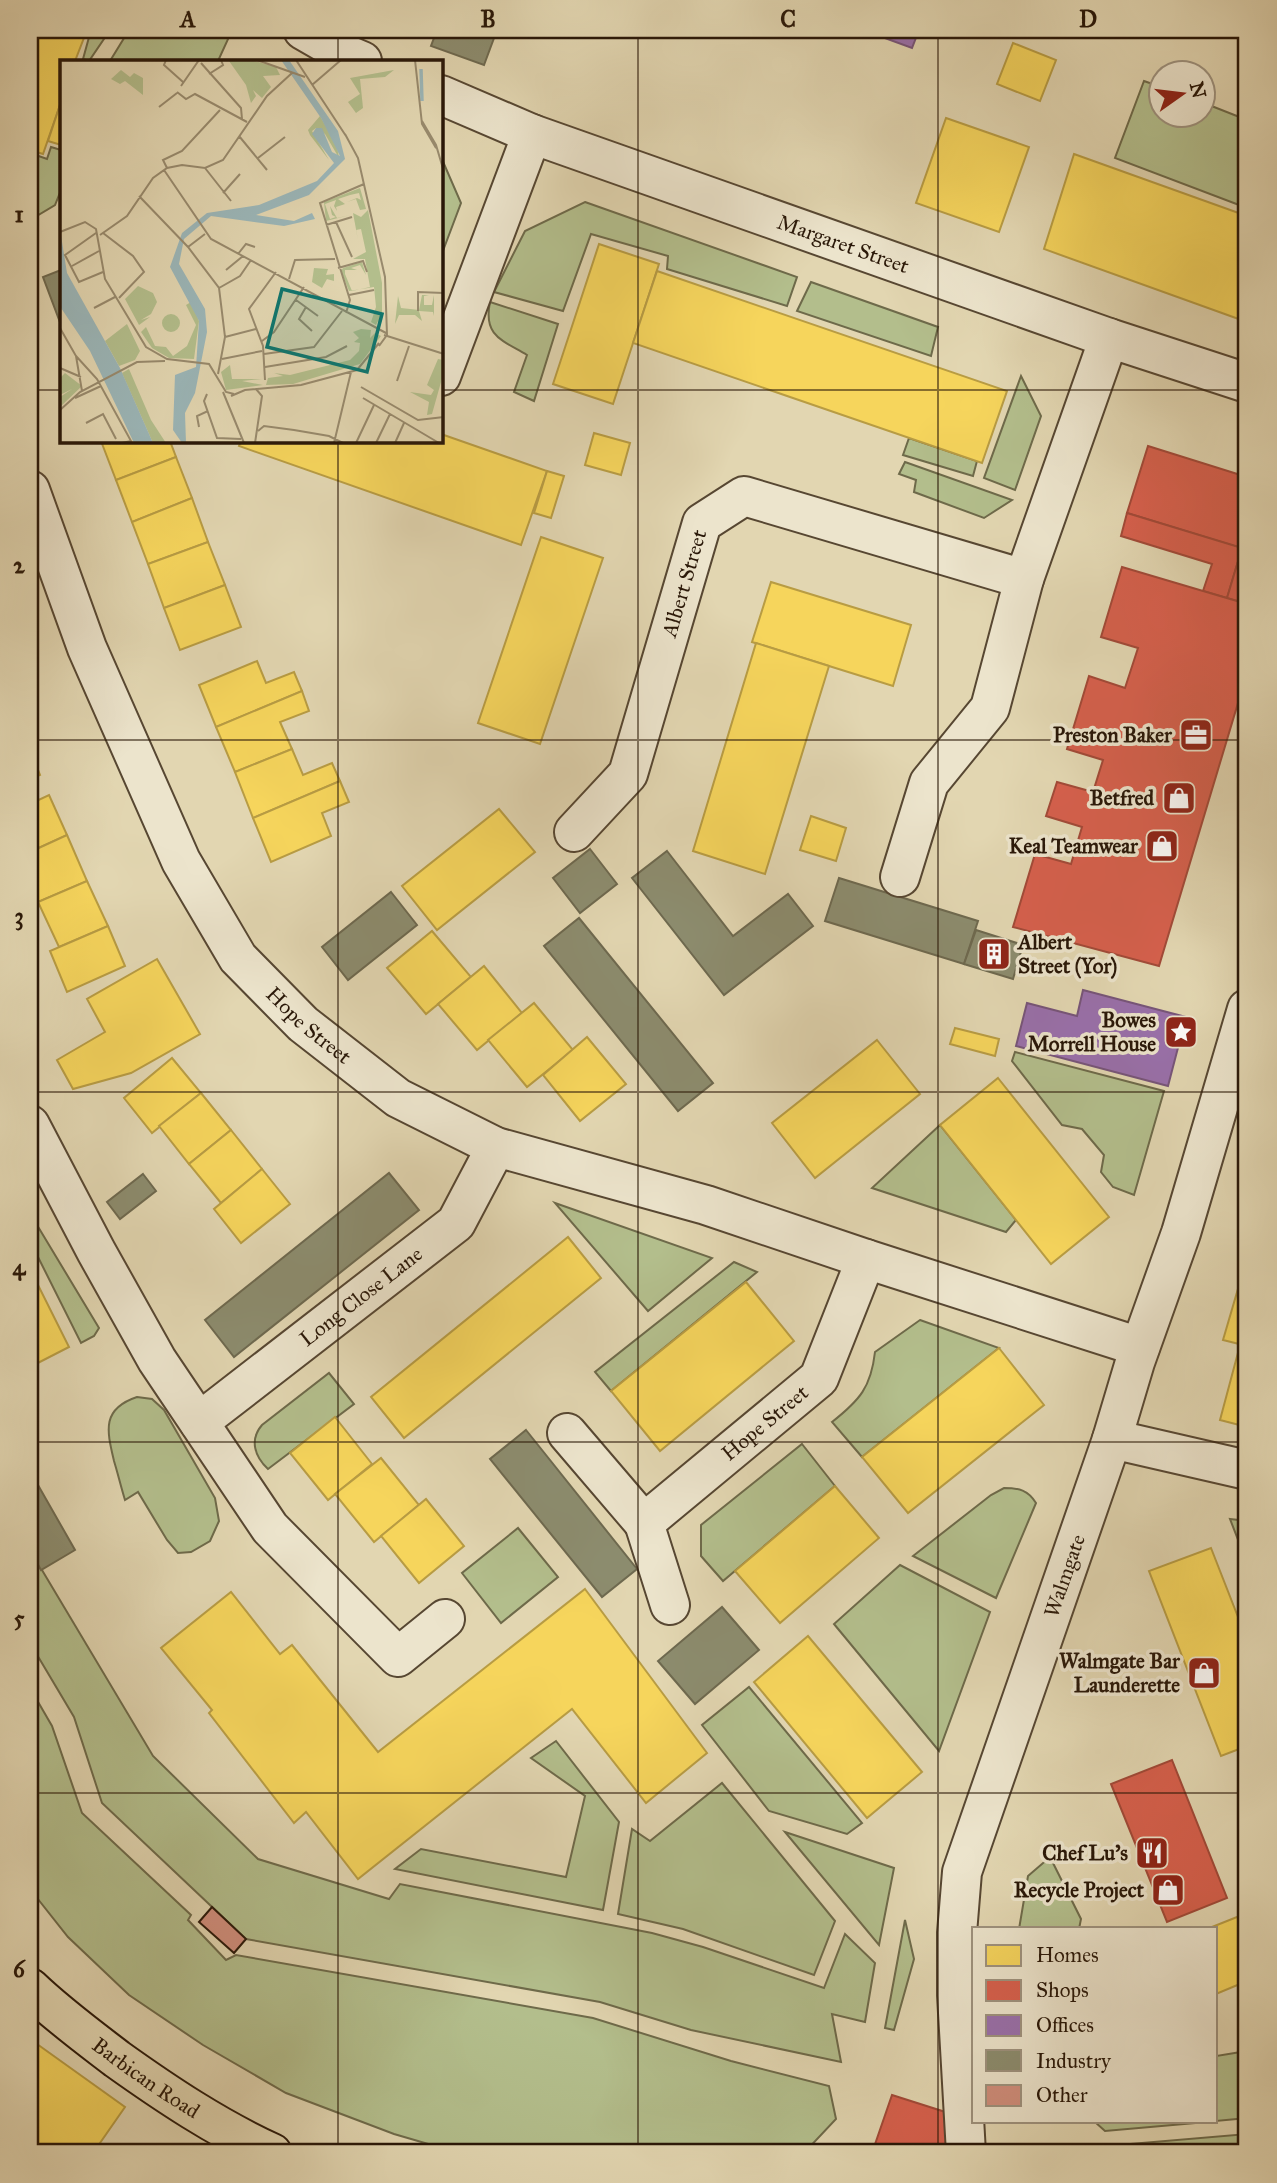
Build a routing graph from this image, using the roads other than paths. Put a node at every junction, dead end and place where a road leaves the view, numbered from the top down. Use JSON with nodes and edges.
{"nodes":[{"id":1,"x":303,"y":30,"type":"edge"},
{"id":2,"x":360,"y":60,"type":"edge"},
{"id":3,"x":443,"y":96,"type":"edge"},
{"id":4,"x":532,"y":134,"type":"junction"},
{"id":5,"x":1109,"y":338,"type":"junction"},
{"id":6,"x":443,"y":371,"type":"edge"},
{"id":7,"x":1247,"y":383,"type":"edge"},
{"id":8,"x":30,"y":490,"type":"edge"},
{"id":9,"x":1024,"y":579,"type":"junction"},
{"id":10,"x":574,"y":832,"type":"dead end"},
{"id":11,"x":900,"y":877,"type":"dead end"},
{"id":12,"x":1247,"y":1009,"type":"edge"},
{"id":13,"x":30,"y":1125,"type":"edge"},
{"id":14,"x":496,"y":1147,"type":"junction"},
{"id":15,"x":866,"y":1259,"type":"junction"},
{"id":16,"x":1140,"y":1347,"type":"junction"},
{"id":17,"x":199,"y":1422,"type":"junction"},
{"id":18,"x":567,"y":1433,"type":"dead end"},
{"id":19,"x":1112,"y":1439,"type":"junction"},
{"id":20,"x":1247,"y":1470,"type":"edge"},
{"id":21,"x":644,"y":1523,"type":"junction"},
{"id":22,"x":670,"y":1605,"type":"dead end"},
{"id":23,"x":444,"y":1619,"type":"dead end"},
{"id":24,"x":30,"y":1988,"type":"edge"},
{"id":25,"x":228,"y":2144,"type":"edge"},
{"id":26,"x":272,"y":2153,"type":"edge"},
{"id":27,"x":966,"y":2153,"type":"edge"}],
"edges":[{"from":1,"to":2,"type":"street"},
{"from":3,"to":4,"type":"street","name":"Margaret Street"},
{"from":4,"to":5,"type":"street","name":"Margaret Street"},
{"from":4,"to":6,"type":"street"},
{"from":5,"to":7,"type":"street","name":"Margaret Street"},
{"from":5,"to":9,"type":"street"},
{"from":8,"to":14,"type":"street","name":"Hope Street"},
{"from":9,"to":10,"type":"street","name":"Albert Street"},
{"from":9,"to":11,"type":"street"},
{"from":12,"to":16,"type":"street","name":"Walmgate"},
{"from":13,"to":17,"type":"street"},
{"from":14,"to":15,"type":"street","name":"Hope Street"},
{"from":14,"to":17,"type":"street","name":"Long Close Lane"},
{"from":15,"to":16,"type":"street","name":"Hope Street"},
{"from":15,"to":21,"type":"street","name":"Hope Street"},
{"from":16,"to":19,"type":"street","name":"Walmgate"},
{"from":17,"to":23,"type":"street"},
{"from":18,"to":21,"type":"street"},
{"from":19,"to":20,"type":"street"},
{"from":19,"to":27,"type":"street","name":"Walmgate"},
{"from":21,"to":22,"type":"street"},
{"from":24,"to":25,"type":"main road","name":"Barbican Road"},
{"from":25,"to":26,"type":"main road","name":"Barbican Road"}]}
